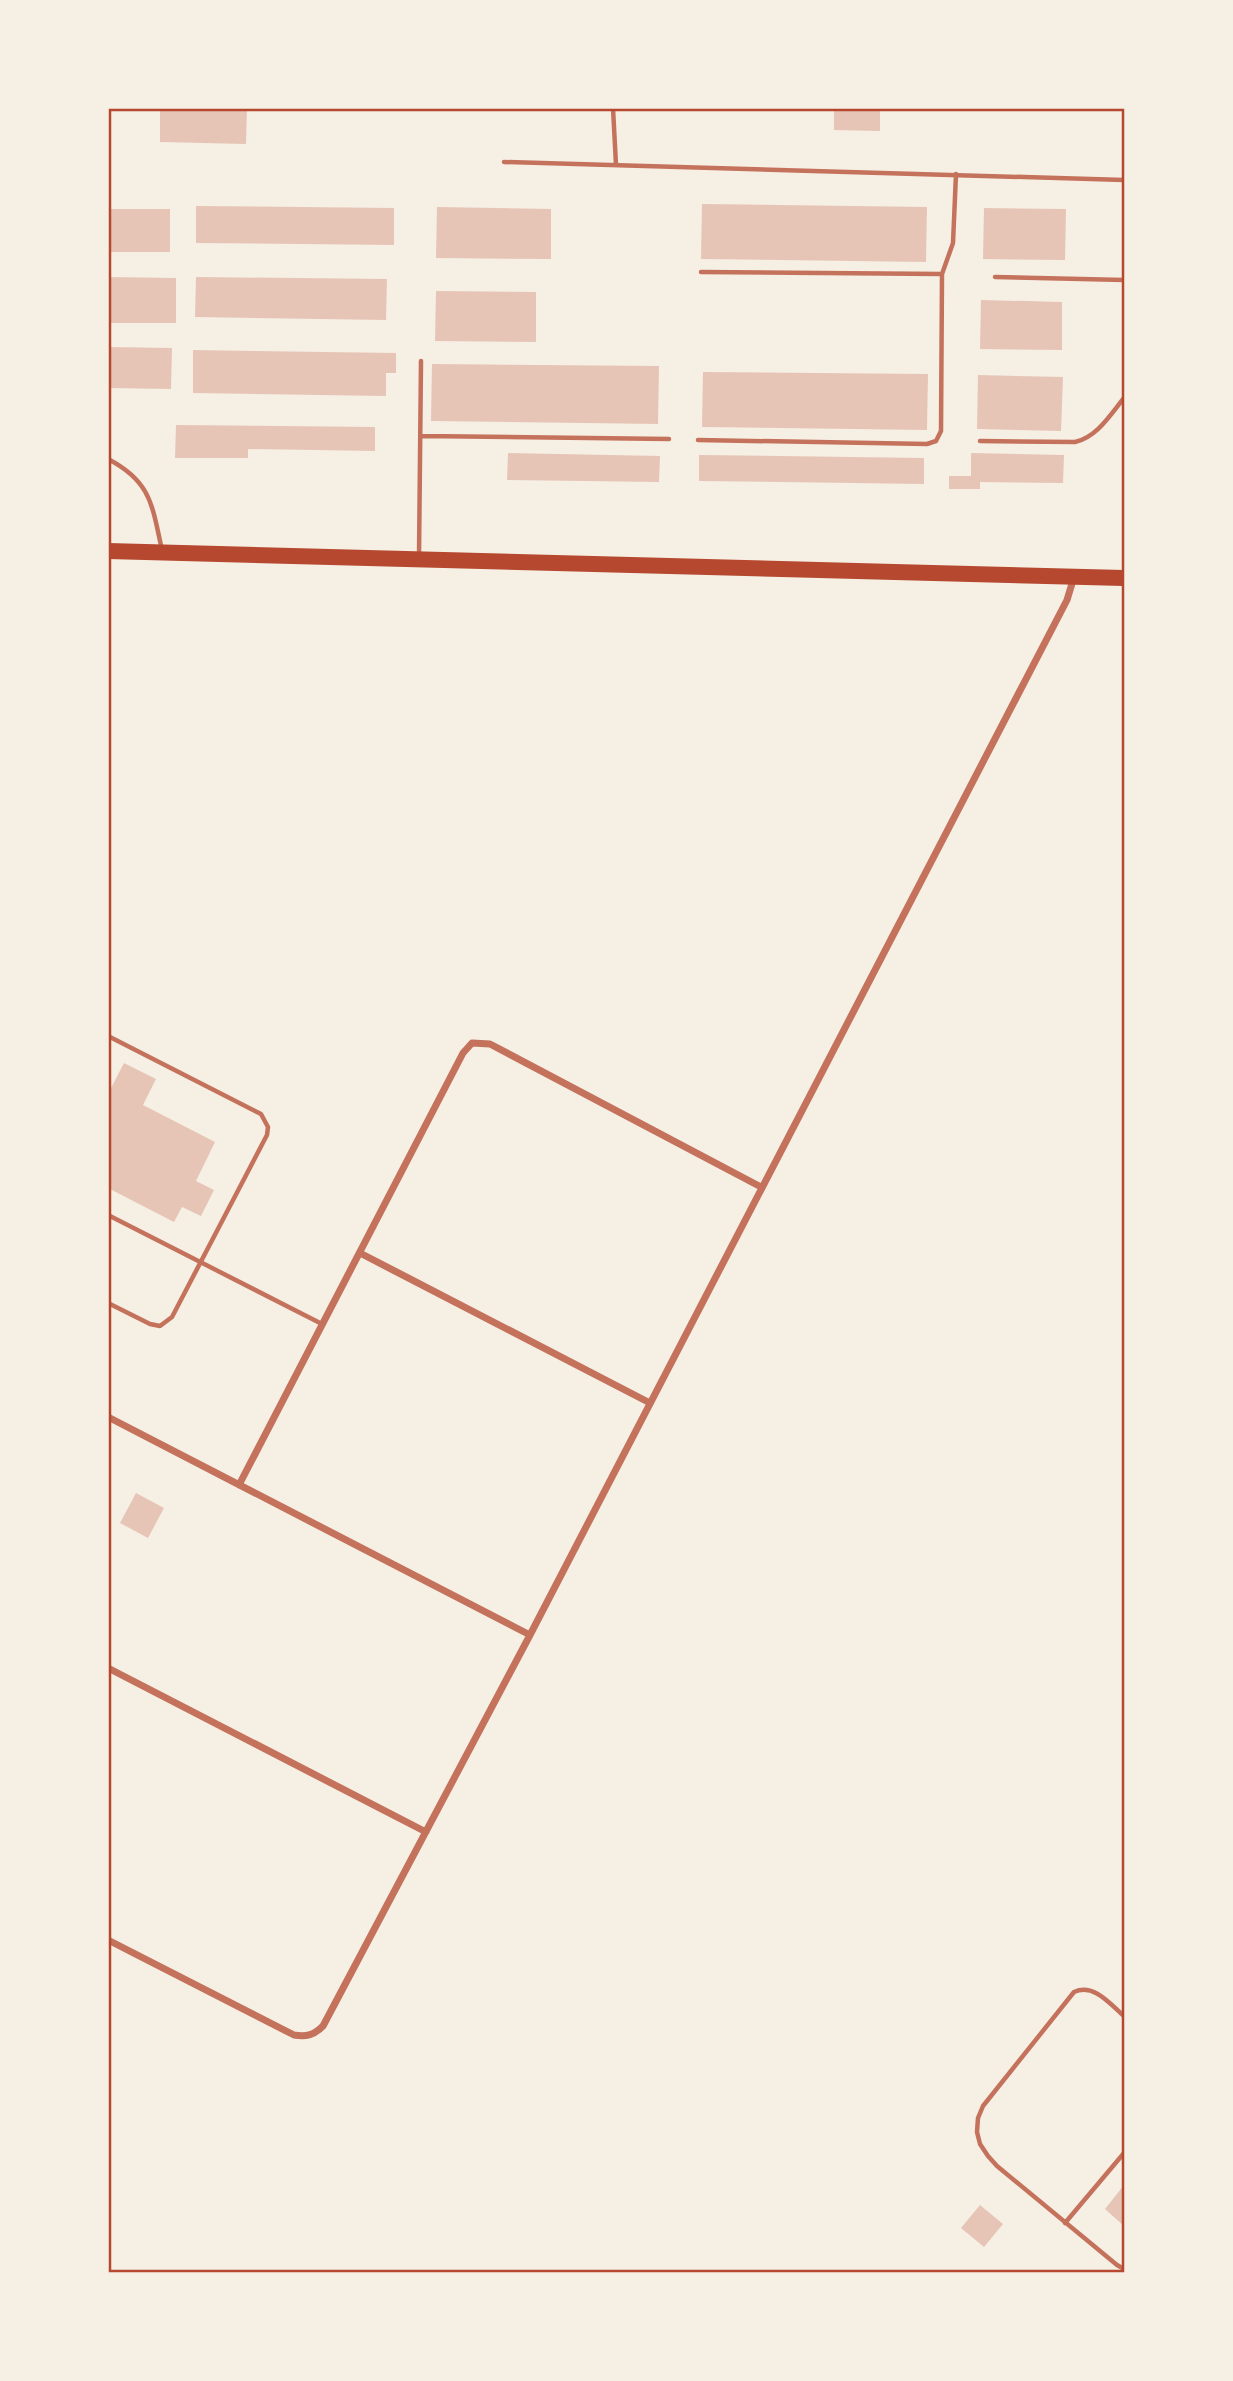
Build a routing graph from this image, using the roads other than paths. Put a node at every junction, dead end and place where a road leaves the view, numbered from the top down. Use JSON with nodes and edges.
{"nodes":[{"id":1,"x":613,"y":108,"type":"edge"},
{"id":2,"x":504,"y":162,"type":"dead end"},
{"id":3,"x":616,"y":165,"type":"junction"},
{"id":4,"x":956,"y":174,"type":"junction"},
{"id":5,"x":1125,"y":180,"type":"edge"},
{"id":6,"x":701,"y":272,"type":"dead end"},
{"id":7,"x":942,"y":274,"type":"junction"},
{"id":8,"x":995,"y":277,"type":"dead end"},
{"id":9,"x":1125,"y":279,"type":"edge"},
{"id":10,"x":421,"y":361,"type":"dead end"},
{"id":11,"x":1125,"y":398,"type":"edge"},
{"id":12,"x":421,"y":436,"type":"junction"},
{"id":13,"x":669,"y":439,"type":"dead end"},
{"id":14,"x":698,"y":440,"type":"dead end"},
{"id":15,"x":980,"y":441,"type":"dead end"},
{"id":16,"x":108,"y":460,"type":"edge"},
{"id":17,"x":108,"y":551,"type":"edge"},
{"id":18,"x":162,"y":552,"type":"junction"},
{"id":19,"x":419,"y":559,"type":"junction"},
{"id":20,"x":1074,"y":576,"type":"junction"},
{"id":21,"x":1125,"y":578,"type":"edge"},
{"id":22,"x":108,"y":1036,"type":"edge"},
{"id":23,"x":761,"y":1187,"type":"junction"},
{"id":24,"x":108,"y":1215,"type":"edge"},
{"id":25,"x":360,"y":1253,"type":"junction"},
{"id":26,"x":200,"y":1262,"type":"junction"},
{"id":27,"x":108,"y":1303,"type":"edge"},
{"id":28,"x":323,"y":1324,"type":"junction"},
{"id":29,"x":650,"y":1403,"type":"junction"},
{"id":30,"x":108,"y":1417,"type":"edge"},
{"id":31,"x":239,"y":1485,"type":"junction"},
{"id":32,"x":530,"y":1635,"type":"junction"},
{"id":33,"x":108,"y":1668,"type":"edge"},
{"id":34,"x":425,"y":1832,"type":"junction"},
{"id":35,"x":108,"y":1940,"type":"edge"},
{"id":36,"x":1125,"y":2016,"type":"edge"},
{"id":37,"x":1125,"y":2153,"type":"edge"},
{"id":38,"x":1065,"y":2223,"type":"junction"},
{"id":39,"x":1125,"y":2269,"type":"edge"}],
"edges":[{"from":1,"to":3,"type":"lane"},
{"from":2,"to":3,"type":"lane"},
{"from":3,"to":4,"type":"lane"},
{"from":4,"to":5,"type":"lane"},
{"from":4,"to":7,"type":"lane"},
{"from":6,"to":7,"type":"lane"},
{"from":7,"to":14,"type":"lane"},
{"from":8,"to":9,"type":"lane"},
{"from":10,"to":12,"type":"lane"},
{"from":11,"to":15,"type":"lane"},
{"from":12,"to":13,"type":"lane"},
{"from":12,"to":19,"type":"lane"},
{"from":16,"to":18,"type":"lane"},
{"from":17,"to":18,"type":"main road"},
{"from":18,"to":19,"type":"main road"},
{"from":19,"to":20,"type":"main road"},
{"from":20,"to":21,"type":"main road"},
{"from":20,"to":23,"type":"street"},
{"from":22,"to":26,"type":"lane"},
{"from":23,"to":25,"type":"street"},
{"from":23,"to":29,"type":"street"},
{"from":24,"to":26,"type":"lane"},
{"from":25,"to":28,"type":"street"},
{"from":25,"to":29,"type":"street"},
{"from":26,"to":27,"type":"lane"},
{"from":26,"to":28,"type":"lane"},
{"from":28,"to":31,"type":"street"},
{"from":29,"to":32,"type":"street"},
{"from":30,"to":31,"type":"street"},
{"from":31,"to":32,"type":"street"},
{"from":32,"to":34,"type":"street"},
{"from":33,"to":34,"type":"street"},
{"from":34,"to":35,"type":"street"},
{"from":36,"to":38,"type":"lane"},
{"from":37,"to":38,"type":"lane"},
{"from":38,"to":39,"type":"lane"}]}
